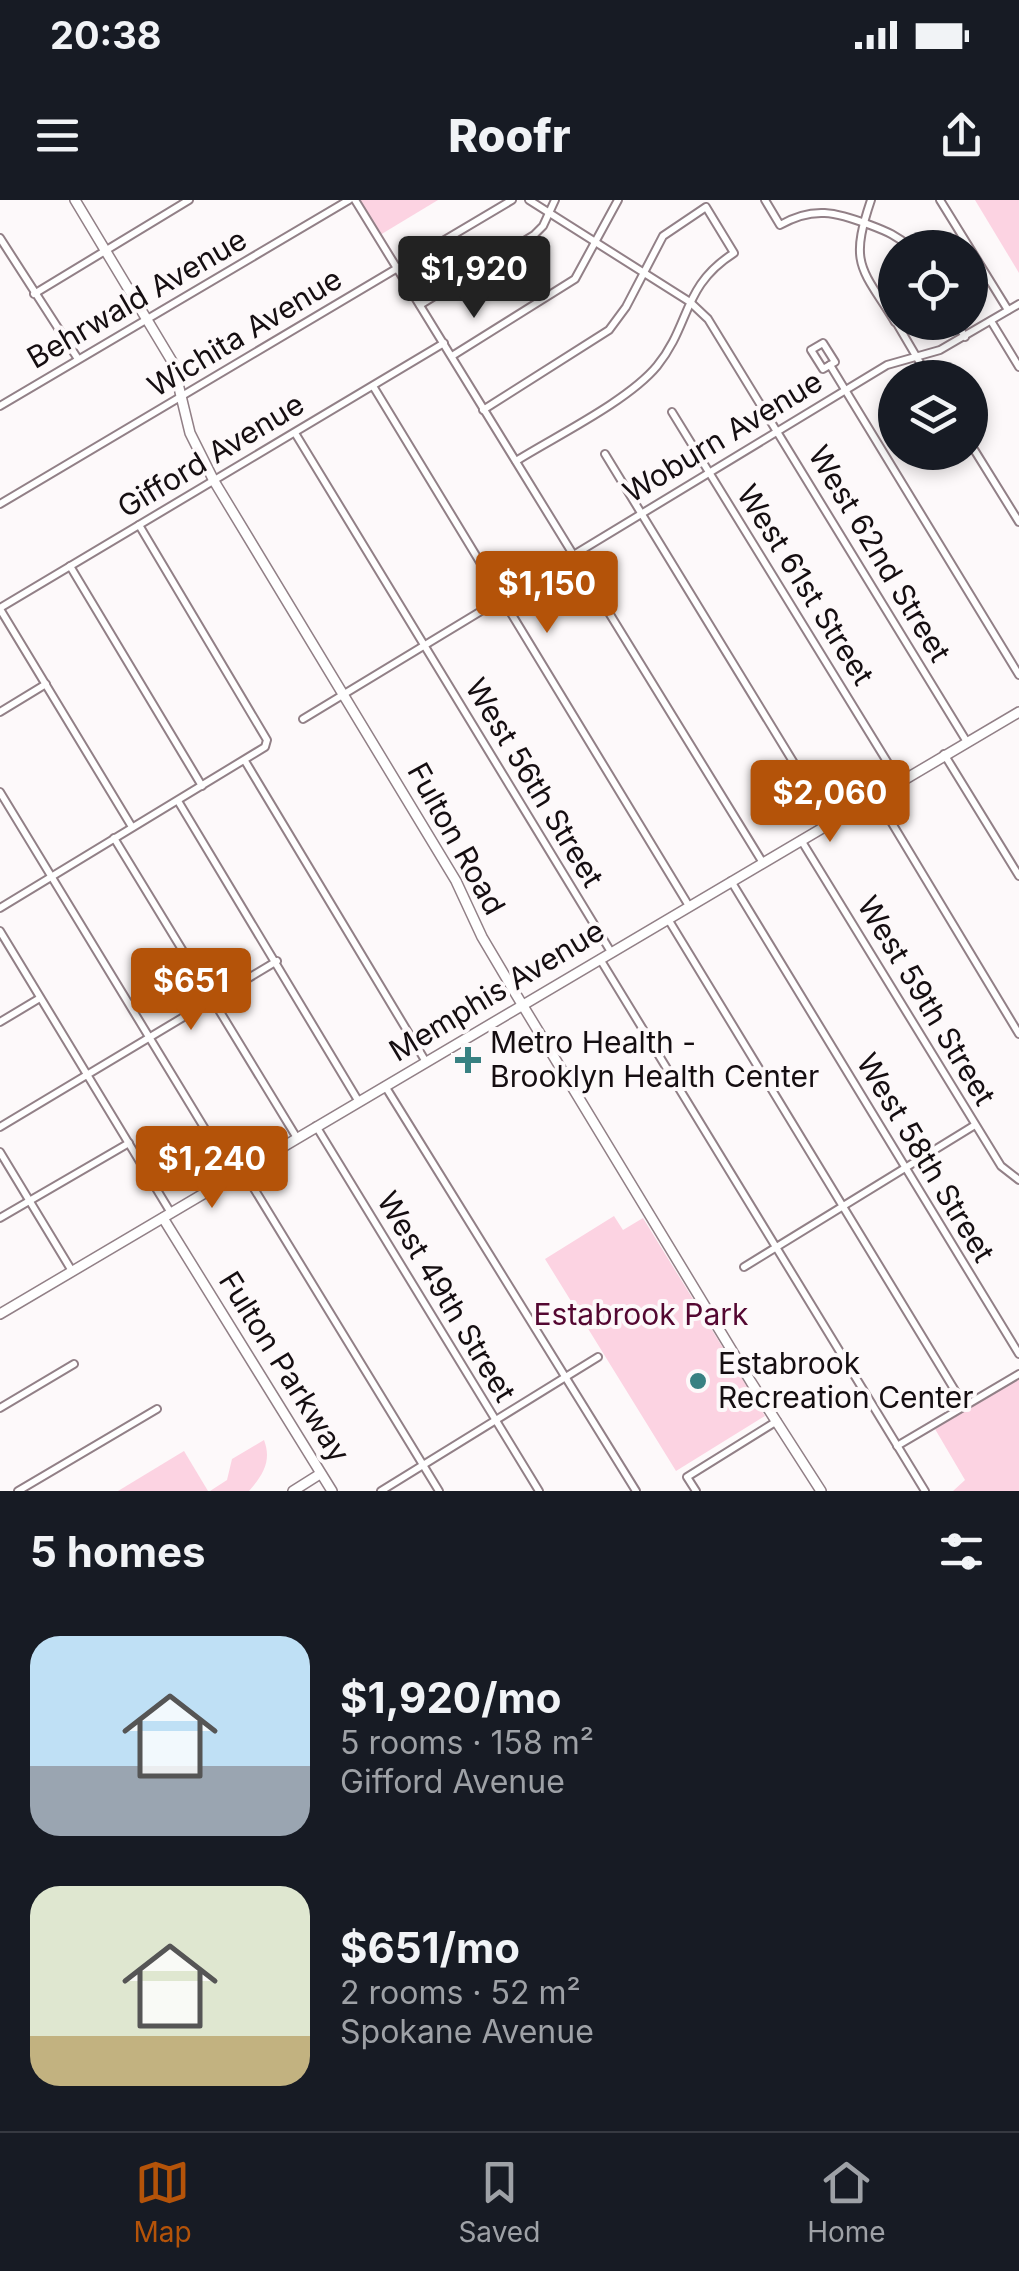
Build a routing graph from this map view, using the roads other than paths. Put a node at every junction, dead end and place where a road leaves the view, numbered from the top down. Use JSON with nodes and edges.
{"nodes":[{"id":1,"x":75,"y":200,"type":"edge"},
{"id":2,"x":189,"y":200,"type":"edge"},
{"id":3,"x":352,"y":200,"type":"edge"},
{"id":4,"x":512,"y":200,"type":"edge"},
{"id":5,"x":529,"y":200,"type":"edge"},
{"id":6,"x":556,"y":200,"type":"edge"},
{"id":7,"x":618,"y":200,"type":"edge"},
{"id":8,"x":871,"y":200,"type":"edge"},
{"id":9,"x":940,"y":200,"type":"edge"},
{"id":10,"x":766,"y":201,"type":"edge"},
{"id":11,"x":175,"y":204,"type":"edge"},
{"id":12,"x":548,"y":214,"type":"junction"},
{"id":13,"x":864,"y":222,"type":"junction"},
{"id":14,"x":883,"y":230,"type":"edge"},
{"id":15,"x":0,"y":238,"type":"edge"},
{"id":16,"x":594,"y":244,"type":"junction"},
{"id":17,"x":105,"y":250,"type":"junction"},
{"id":18,"x":398,"y":269,"type":"junction"},
{"id":19,"x":644,"y":272,"type":"junction"},
{"id":20,"x":878,"y":292,"type":"edge"},
{"id":21,"x":34,"y":294,"type":"junction"},
{"id":22,"x":690,"y":302,"type":"junction"},
{"id":23,"x":1019,"y":304,"type":"edge"},
{"id":24,"x":420,"y":305,"type":"junction"},
{"id":25,"x":1008,"y":310,"type":"junction"},
{"id":26,"x":147,"y":319,"type":"junction"},
{"id":27,"x":991,"y":320,"type":"junction"},
{"id":28,"x":988,"y":322,"type":"edge"},
{"id":29,"x":906,"y":340,"type":"edge"},
{"id":30,"x":959,"y":340,"type":"edge"},
{"id":31,"x":444,"y":343,"type":"junction"},
{"id":32,"x":452,"y":356,"type":"junction"},
{"id":33,"x":916,"y":356,"type":"junction"},
{"id":34,"x":78,"y":359,"type":"junction"},
{"id":35,"x":919,"y":360,"type":"edge"},
{"id":36,"x":830,"y":365,"type":"dead end"},
{"id":37,"x":1019,"y":367,"type":"edge"},
{"id":38,"x":372,"y":386,"type":"junction"},
{"id":39,"x":845,"y":390,"type":"junction"},
{"id":40,"x":182,"y":396,"type":"junction"},
{"id":41,"x":0,"y":406,"type":"edge"},
{"id":42,"x":483,"y":410,"type":"junction"},
{"id":43,"x":672,"y":412,"type":"dead end"},
{"id":44,"x":778,"y":430,"type":"junction"},
{"id":45,"x":295,"y":433,"type":"junction"},
{"id":46,"x":605,"y":454,"type":"dead end"},
{"id":47,"x":516,"y":461,"type":"junction"},
{"id":48,"x":988,"y":469,"type":"edge"},
{"id":49,"x":708,"y":472,"type":"junction"},
{"id":50,"x":214,"y":481,"type":"junction"},
{"id":51,"x":0,"y":504,"type":"edge"},
{"id":52,"x":1016,"y":510,"type":"edge"},
{"id":53,"x":640,"y":512,"type":"junction"},
{"id":54,"x":1019,"y":522,"type":"edge"},
{"id":55,"x":139,"y":525,"type":"junction"},
{"id":56,"x":572,"y":555,"type":"junction"},
{"id":57,"x":70,"y":566,"type":"junction"},
{"id":58,"x":502,"y":598,"type":"junction"},
{"id":59,"x":0,"y":608,"type":"edge"},
{"id":60,"x":424,"y":646,"type":"junction"},
{"id":61,"x":1019,"y":675,"type":"edge"},
{"id":62,"x":46,"y":684,"type":"junction"},
{"id":63,"x":344,"y":695,"type":"junction"},
{"id":64,"x":0,"y":712,"type":"edge"},
{"id":65,"x":1019,"y":712,"type":"edge"},
{"id":66,"x":303,"y":719,"type":"dead end"},
{"id":67,"x":967,"y":742,"type":"junction"},
{"id":68,"x":944,"y":754,"type":"junction"},
{"id":69,"x":245,"y":761,"type":"junction"},
{"id":70,"x":899,"y":781,"type":"junction"},
{"id":71,"x":202,"y":786,"type":"junction"},
{"id":72,"x":0,"y":792,"type":"edge"},
{"id":73,"x":875,"y":795,"type":"junction"},
{"id":74,"x":178,"y":801,"type":"junction"},
{"id":75,"x":830,"y":822,"type":"junction"},
{"id":76,"x":132,"y":827,"type":"junction"},
{"id":77,"x":114,"y":838,"type":"junction"},
{"id":78,"x":801,"y":840,"type":"junction"},
{"id":79,"x":763,"y":863,"type":"junction"},
{"id":80,"x":1019,"y":876,"type":"edge"},
{"id":81,"x":50,"y":877,"type":"junction"},
{"id":82,"x":731,"y":881,"type":"junction"},
{"id":83,"x":689,"y":906,"type":"junction"},
{"id":84,"x":0,"y":908,"type":"edge"},
{"id":85,"x":668,"y":919,"type":"junction"},
{"id":86,"x":0,"y":931,"type":"edge"},
{"id":87,"x":611,"y":952,"type":"junction"},
{"id":88,"x":600,"y":959,"type":"junction"},
{"id":89,"x":276,"y":961,"type":"junction"},
{"id":90,"x":40,"y":998,"type":"junction"},
{"id":91,"x":212,"y":1000,"type":"junction"},
{"id":92,"x":522,"y":1004,"type":"junction"},
{"id":93,"x":0,"y":1022,"type":"edge"},
{"id":94,"x":1019,"y":1034,"type":"edge"},
{"id":95,"x":149,"y":1037,"type":"junction"},
{"id":96,"x":426,"y":1062,"type":"junction"},
{"id":97,"x":88,"y":1074,"type":"junction"},
{"id":98,"x":386,"y":1086,"type":"junction"},
{"id":99,"x":359,"y":1102,"type":"junction"},
{"id":100,"x":975,"y":1125,"type":"junction"},
{"id":101,"x":316,"y":1126,"type":"junction"},
{"id":102,"x":0,"y":1127,"type":"edge"},
{"id":103,"x":296,"y":1138,"type":"junction"},
{"id":104,"x":129,"y":1143,"type":"junction"},
{"id":105,"x":0,"y":1152,"type":"edge"},
{"id":106,"x":905,"y":1167,"type":"junction"},
{"id":107,"x":238,"y":1172,"type":"junction"},
{"id":108,"x":1019,"y":1180,"type":"edge"},
{"id":109,"x":30,"y":1201,"type":"junction"},
{"id":110,"x":842,"y":1206,"type":"junction"},
{"id":111,"x":167,"y":1216,"type":"junction"},
{"id":112,"x":0,"y":1218,"type":"edge"},
{"id":113,"x":775,"y":1246,"type":"junction"},
{"id":114,"x":744,"y":1267,"type":"dead end"},
{"id":115,"x":72,"y":1271,"type":"junction"},
{"id":116,"x":0,"y":1314,"type":"edge"},
{"id":117,"x":1019,"y":1354,"type":"edge"},
{"id":118,"x":598,"y":1357,"type":"dead end"},
{"id":119,"x":74,"y":1364,"type":"dead end"},
{"id":120,"x":1019,"y":1374,"type":"edge"},
{"id":121,"x":565,"y":1376,"type":"junction"},
{"id":122,"x":964,"y":1407,"type":"junction"},
{"id":123,"x":0,"y":1408,"type":"edge"},
{"id":124,"x":157,"y":1408,"type":"dead end"},
{"id":125,"x":495,"y":1420,"type":"junction"},
{"id":126,"x":777,"y":1422,"type":"junction"},
{"id":127,"x":897,"y":1446,"type":"junction"},
{"id":128,"x":423,"y":1466,"type":"junction"},
{"id":129,"x":320,"y":1474,"type":"junction"},
{"id":130,"x":18,"y":1491,"type":"edge"},
{"id":131,"x":293,"y":1491,"type":"edge"},
{"id":132,"x":332,"y":1491,"type":"edge"},
{"id":133,"x":380,"y":1491,"type":"edge"},
{"id":134,"x":439,"y":1491,"type":"edge"},
{"id":135,"x":538,"y":1491,"type":"edge"},
{"id":136,"x":636,"y":1491,"type":"edge"},
{"id":137,"x":696,"y":1491,"type":"edge"},
{"id":138,"x":821,"y":1491,"type":"edge"},
{"id":139,"x":925,"y":1491,"type":"edge"}],
"edges":[{"from":1,"to":17,"type":"main road","name":"Fulton Road"},
{"from":2,"to":11,"type":"street"},
{"from":3,"to":18,"type":"street"},
{"from":3,"to":26,"type":"street","name":"Behrwald Avenue"},
{"from":4,"to":18,"type":"street","name":"Wichita Avenue"},
{"from":5,"to":12,"type":"street","name":"West 62nd Street"},
{"from":6,"to":12,"type":"street"},
{"from":7,"to":16,"type":"street"},
{"from":8,"to":13,"type":"street"},
{"from":9,"to":25,"type":"street"},
{"from":10,"to":13,"type":"street"},
{"from":11,"to":17,"type":"street"},
{"from":12,"to":16,"type":"street","name":"West 62nd Street"},
{"from":12,"to":24,"type":"street"},
{"from":13,"to":14,"type":"street"},
{"from":13,"to":20,"type":"street"},
{"from":15,"to":21,"type":"street"},
{"from":16,"to":19,"type":"street","name":"West 62nd Street"},
{"from":16,"to":32,"type":"street"},
{"from":17,"to":21,"type":"street"},
{"from":17,"to":26,"type":"main road","name":"Fulton Road"},
{"from":18,"to":24,"type":"street"},
{"from":18,"to":40,"type":"street","name":"Wichita Avenue"},
{"from":19,"to":22,"type":"street","name":"West 62nd Street"},
{"from":19,"to":22,"type":"street"},
{"from":19,"to":42,"type":"street"},
{"from":21,"to":34,"type":"street"},
{"from":22,"to":44,"type":"street","name":"West 62nd Street"},
{"from":22,"to":47,"type":"street"},
{"from":23,"to":25,"type":"street","name":"Woburn Avenue"},
{"from":24,"to":31,"type":"street"},
{"from":25,"to":27,"type":"street","name":"Woburn Avenue"},
{"from":26,"to":34,"type":"street","name":"Behrwald Avenue"},
{"from":26,"to":40,"type":"main road","name":"Fulton Road"},
{"from":27,"to":28,"type":"street","name":"Woburn Avenue"},
{"from":27,"to":37,"type":"street"},
{"from":29,"to":33,"type":"street"},
{"from":30,"to":33,"type":"street","name":"Woburn Avenue"},
{"from":31,"to":32,"type":"street"},
{"from":31,"to":38,"type":"street","name":"Gifford Avenue"},
{"from":32,"to":42,"type":"street"},
{"from":33,"to":35,"type":"street"},
{"from":33,"to":39,"type":"street","name":"Woburn Avenue"},
{"from":34,"to":41,"type":"street","name":"Behrwald Avenue"},
{"from":36,"to":39,"type":"street"},
{"from":38,"to":45,"type":"street","name":"Gifford Avenue"},
{"from":38,"to":58,"type":"street"},
{"from":39,"to":44,"type":"street","name":"Woburn Avenue"},
{"from":39,"to":61,"type":"street"},
{"from":40,"to":50,"type":"main road","name":"Fulton Road"},
{"from":40,"to":51,"type":"street","name":"Wichita Avenue"},
{"from":42,"to":47,"type":"street"},
{"from":43,"to":49,"type":"street","name":"West 61st Street"},
{"from":44,"to":49,"type":"street","name":"Woburn Avenue"},
{"from":44,"to":67,"type":"street","name":"West 62nd Street"},
{"from":45,"to":50,"type":"street","name":"Gifford Avenue"},
{"from":45,"to":60,"type":"street","name":"West 56th Street"},
{"from":46,"to":53,"type":"street"},
{"from":47,"to":56,"type":"street"},
{"from":48,"to":52,"type":"street"},
{"from":49,"to":53,"type":"street","name":"Woburn Avenue"},
{"from":49,"to":70,"type":"street","name":"West 61st Street"},
{"from":50,"to":55,"type":"street","name":"Gifford Avenue"},
{"from":50,"to":63,"type":"main road","name":"Fulton Road"},
{"from":52,"to":54,"type":"street"},
{"from":53,"to":56,"type":"street","name":"Woburn Avenue"},
{"from":53,"to":75,"type":"street"},
{"from":55,"to":57,"type":"street","name":"Gifford Avenue"},
{"from":55,"to":69,"type":"street"},
{"from":56,"to":58,"type":"street","name":"Woburn Avenue"},
{"from":56,"to":79,"type":"street"},
{"from":57,"to":59,"type":"street","name":"Gifford Avenue"},
{"from":57,"to":71,"type":"street"},
{"from":58,"to":60,"type":"street","name":"Woburn Avenue"},
{"from":58,"to":83,"type":"street"},
{"from":59,"to":62,"type":"street"},
{"from":60,"to":63,"type":"street","name":"Woburn Avenue"},
{"from":60,"to":87,"type":"street","name":"West 56th Street"},
{"from":62,"to":64,"type":"street"},
{"from":62,"to":76,"type":"street"},
{"from":63,"to":66,"type":"street","name":"Woburn Avenue"},
{"from":63,"to":92,"type":"main road","name":"Fulton Road"},
{"from":65,"to":67,"type":"main road","name":"Memphis Avenue"},
{"from":67,"to":68,"type":"main road","name":"Memphis Avenue"},
{"from":68,"to":70,"type":"main road","name":"Memphis Avenue"},
{"from":68,"to":80,"type":"street"},
{"from":69,"to":71,"type":"street"},
{"from":69,"to":96,"type":"street"},
{"from":70,"to":73,"type":"main road","name":"Memphis Avenue"},
{"from":71,"to":74,"type":"street"},
{"from":72,"to":81,"type":"street"},
{"from":73,"to":75,"type":"main road","name":"Memphis Avenue"},
{"from":73,"to":94,"type":"street"},
{"from":74,"to":76,"type":"street"},
{"from":74,"to":89,"type":"street"},
{"from":75,"to":78,"type":"main road","name":"Memphis Avenue"},
{"from":76,"to":77,"type":"street"},
{"from":77,"to":81,"type":"street"},
{"from":77,"to":91,"type":"street"},
{"from":78,"to":79,"type":"main road","name":"Memphis Avenue"},
{"from":78,"to":100,"type":"street","name":"West 59th Street"},
{"from":79,"to":82,"type":"main road","name":"Memphis Avenue"},
{"from":81,"to":84,"type":"street"},
{"from":81,"to":95,"type":"street"},
{"from":82,"to":83,"type":"main road","name":"Memphis Avenue"},
{"from":82,"to":106,"type":"street","name":"West 58th Street"},
{"from":83,"to":85,"type":"main road","name":"Memphis Avenue"},
{"from":85,"to":87,"type":"main road","name":"Memphis Avenue"},
{"from":85,"to":110,"type":"street"},
{"from":86,"to":90,"type":"street"},
{"from":87,"to":88,"type":"main road","name":"Memphis Avenue"},
{"from":88,"to":92,"type":"main road","name":"Memphis Avenue"},
{"from":88,"to":113,"type":"street"},
{"from":89,"to":91,"type":"street"},
{"from":89,"to":99,"type":"street"},
{"from":90,"to":93,"type":"street"},
{"from":90,"to":97,"type":"street"},
{"from":91,"to":95,"type":"street"},
{"from":91,"to":103,"type":"street"},
{"from":92,"to":96,"type":"main road","name":"Memphis Avenue"},
{"from":92,"to":126,"type":"main road","name":"Fulton Road"},
{"from":95,"to":97,"type":"street"},
{"from":95,"to":107,"type":"street"},
{"from":96,"to":98,"type":"main road","name":"Memphis Avenue"},
{"from":97,"to":102,"type":"street"},
{"from":97,"to":104,"type":"street"},
{"from":98,"to":99,"type":"main road","name":"Memphis Avenue"},
{"from":98,"to":121,"type":"street"},
{"from":99,"to":101,"type":"main road","name":"Memphis Avenue"},
{"from":100,"to":106,"type":"street"},
{"from":100,"to":108,"type":"street","name":"West 59th Street"},
{"from":101,"to":103,"type":"main road","name":"Memphis Avenue"},
{"from":101,"to":125,"type":"street","name":"West 49th Street"},
{"from":103,"to":107,"type":"main road","name":"Memphis Avenue"},
{"from":104,"to":109,"type":"street"},
{"from":104,"to":111,"type":"street"},
{"from":105,"to":109,"type":"street"},
{"from":106,"to":110,"type":"street"},
{"from":106,"to":117,"type":"street","name":"West 58th Street"},
{"from":107,"to":111,"type":"main road","name":"Memphis Avenue"},
{"from":107,"to":128,"type":"street"},
{"from":109,"to":112,"type":"street"},
{"from":109,"to":115,"type":"street"},
{"from":110,"to":113,"type":"street"},
{"from":110,"to":122,"type":"street"},
{"from":111,"to":115,"type":"main road","name":"Memphis Avenue"},
{"from":111,"to":129,"type":"main road","name":"Fulton Parkway"},
{"from":113,"to":114,"type":"street"},
{"from":113,"to":127,"type":"street"},
{"from":115,"to":116,"type":"main road","name":"Memphis Avenue"},
{"from":118,"to":121,"type":"street"},
{"from":119,"to":123,"type":"street"},
{"from":120,"to":122,"type":"street"},
{"from":121,"to":125,"type":"street"},
{"from":121,"to":136,"type":"street"},
{"from":122,"to":127,"type":"street"},
{"from":124,"to":130,"type":"street"},
{"from":125,"to":128,"type":"street"},
{"from":125,"to":135,"type":"street","name":"West 49th Street"},
{"from":126,"to":137,"type":"street"},
{"from":126,"to":138,"type":"main road","name":"Fulton Road"},
{"from":127,"to":139,"type":"street"},
{"from":128,"to":133,"type":"street"},
{"from":128,"to":134,"type":"street"},
{"from":129,"to":131,"type":"main road"},
{"from":129,"to":132,"type":"main road","name":"Fulton Parkway"}]}
